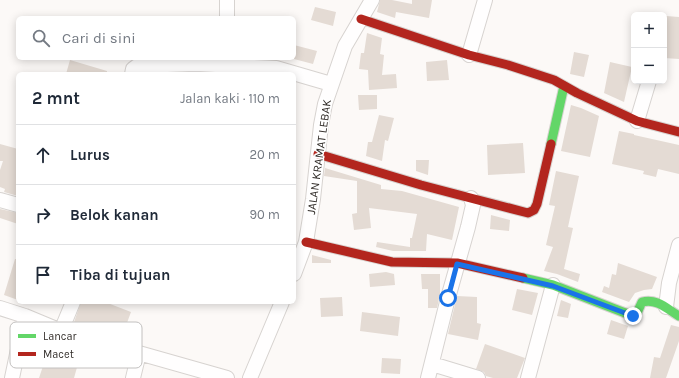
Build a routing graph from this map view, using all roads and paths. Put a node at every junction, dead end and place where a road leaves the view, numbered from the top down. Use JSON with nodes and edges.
{"nodes":[{"id":1,"x":227,"y":0,"type":"edge"},
{"id":2,"x":372,"y":0,"type":"edge"},
{"id":3,"x":485,"y":0,"type":"edge"},
{"id":4,"x":227,"y":16,"type":"edge"},
{"id":5,"x":361,"y":19,"type":"junction"},
{"id":6,"x":469,"y":55,"type":"junction"},
{"id":7,"x":223,"y":66,"type":"edge"},
{"id":8,"x":132,"y":72,"type":"edge"},
{"id":9,"x":290,"y":72,"type":"edge"},
{"id":10,"x":296,"y":74,"type":"edge"},
{"id":11,"x":331,"y":84,"type":"junction"},
{"id":12,"x":648,"y":84,"type":"edge"},
{"id":13,"x":564,"y":86,"type":"junction"},
{"id":14,"x":637,"y":121,"type":"junction"},
{"id":15,"x":679,"y":132,"type":"edge"},
{"id":16,"x":318,"y":154,"type":"junction"},
{"id":17,"x":472,"y":198,"type":"junction"},
{"id":18,"x":0,"y":200,"type":"edge"},
{"id":19,"x":16,"y":204,"type":"edge"},
{"id":20,"x":306,"y":242,"type":"junction"},
{"id":21,"x":679,"y":245,"type":"edge"},
{"id":22,"x":457,"y":264,"type":"junction"},
{"id":23,"x":296,"y":269,"type":"edge"},
{"id":24,"x":553,"y":286,"type":"junction"},
{"id":25,"x":72,"y":304,"type":"edge"},
{"id":26,"x":281,"y":304,"type":"edge"},
{"id":27,"x":666,"y":307,"type":"junction"},
{"id":28,"x":0,"y":308,"type":"edge"},
{"id":29,"x":25,"y":316,"type":"junction"},
{"id":30,"x":679,"y":316,"type":"edge"},
{"id":31,"x":24,"y":322,"type":"edge"},
{"id":32,"x":39,"y":322,"type":"edge"},
{"id":33,"x":65,"y":322,"type":"edge"},
{"id":34,"x":142,"y":354,"type":"edge"},
{"id":35,"x":432,"y":364,"type":"junction"},
{"id":36,"x":14,"y":368,"type":"edge"},
{"id":37,"x":135,"y":368,"type":"edge"},
{"id":38,"x":12,"y":378,"type":"edge"},
{"id":39,"x":133,"y":378,"type":"edge"},
{"id":40,"x":227,"y":378,"type":"edge"},
{"id":41,"x":250,"y":378,"type":"edge"},
{"id":42,"x":428,"y":378,"type":"edge"},
{"id":43,"x":478,"y":378,"type":"edge"},
{"id":44,"x":528,"y":378,"type":"edge"}],
"edges":[{"from":1,"to":4,"type":"street"},
{"from":2,"to":5,"type":"street","name":"JALAN KRAMAT LEBAK"},
{"from":3,"to":6,"type":"street"},
{"from":5,"to":6,"type":"street"},
{"from":5,"to":11,"type":"street","name":"JALAN KRAMAT LEBAK"},
{"from":6,"to":13,"type":"street"},
{"from":7,"to":8,"type":"street"},
{"from":7,"to":9,"type":"street"},
{"from":10,"to":11,"type":"street"},
{"from":11,"to":16,"type":"street","name":"JALAN KRAMAT LEBAK"},
{"from":12,"to":14,"type":"street"},
{"from":13,"to":14,"type":"street"},
{"from":13,"to":17,"type":"street"},
{"from":14,"to":15,"type":"street"},
{"from":16,"to":17,"type":"street"},
{"from":16,"to":20,"type":"street","name":"JALAN KRAMAT LEBAK"},
{"from":17,"to":22,"type":"street"},
{"from":18,"to":19,"type":"street"},
{"from":20,"to":22,"type":"street"},
{"from":20,"to":23,"type":"street","name":"JALAN KRAMAT LEBAK"},
{"from":21,"to":27,"type":"street"},
{"from":22,"to":24,"type":"street"},
{"from":22,"to":35,"type":"street"},
{"from":24,"to":27,"type":"street"},
{"from":24,"to":44,"type":"street"},
{"from":25,"to":33,"type":"street"},
{"from":26,"to":41,"type":"street"},
{"from":27,"to":30,"type":"street"},
{"from":28,"to":29,"type":"street"},
{"from":29,"to":31,"type":"street"},
{"from":29,"to":32,"type":"street"},
{"from":34,"to":40,"type":"street"},
{"from":35,"to":42,"type":"street"},
{"from":35,"to":43,"type":"street"},
{"from":36,"to":38,"type":"street"},
{"from":37,"to":39,"type":"street"}]}
